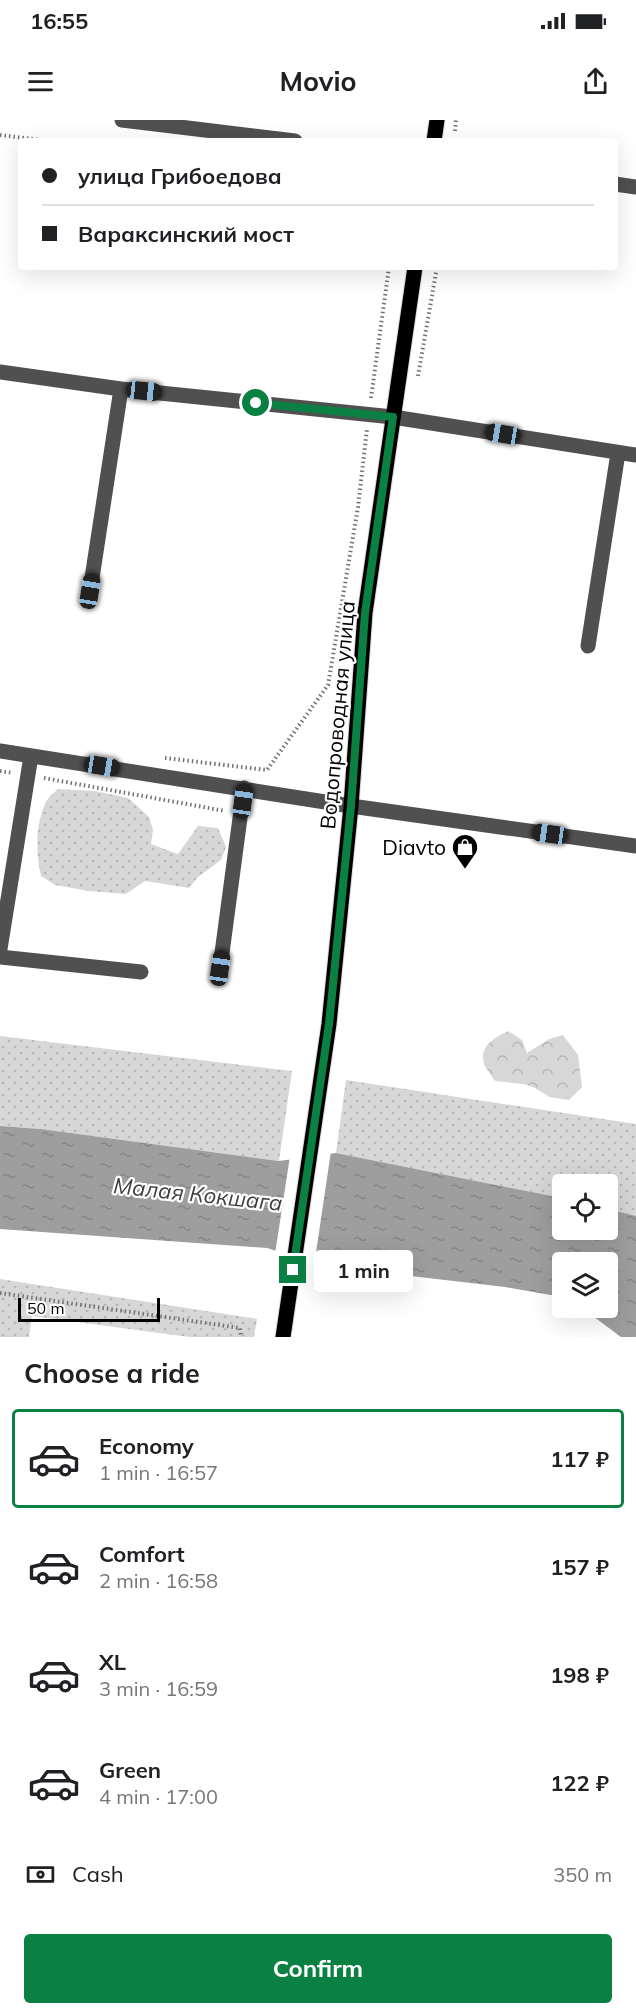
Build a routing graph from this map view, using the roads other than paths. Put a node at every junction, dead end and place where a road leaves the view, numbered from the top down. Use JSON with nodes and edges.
{"nodes":[{"id":1,"x":129,"y":120,"type":"edge"},
{"id":2,"x":437,"y":120,"type":"edge"},
{"id":3,"x":271,"y":138,"type":"edge"},
{"id":4,"x":434,"y":138,"type":"edge"},
{"id":5,"x":618,"y":185,"type":"edge"},
{"id":6,"x":636,"y":188,"type":"edge"},
{"id":7,"x":415,"y":270,"type":"edge"},
{"id":8,"x":0,"y":372,"type":"edge"},
{"id":9,"x":121,"y":389,"type":"junction"},
{"id":10,"x":393,"y":417,"type":"junction"},
{"id":11,"x":618,"y":453,"type":"junction"},
{"id":12,"x":636,"y":456,"type":"edge"},
{"id":13,"x":90,"y":591,"type":"dead end"},
{"id":14,"x":588,"y":646,"type":"dead end"},
{"id":15,"x":0,"y":751,"type":"edge"},
{"id":16,"x":31,"y":756,"type":"junction"},
{"id":17,"x":244,"y":788,"type":"junction"},
{"id":18,"x":351,"y":806,"type":"junction"},
{"id":19,"x":636,"y":846,"type":"edge"},
{"id":20,"x":0,"y":949,"type":"edge"},
{"id":21,"x":0,"y":957,"type":"edge"},
{"id":22,"x":220,"y":968,"type":"dead end"},
{"id":23,"x":141,"y":972,"type":"dead end"},
{"id":24,"x":283,"y":1337,"type":"edge"}],
"edges":[{"from":1,"to":3,"type":"street"},
{"from":2,"to":4,"type":"main road"},
{"from":5,"to":6,"type":"street"},
{"from":7,"to":10,"type":"main road","name":"Водопроводная улица"},
{"from":8,"to":9,"type":"street"},
{"from":9,"to":10,"type":"street"},
{"from":9,"to":13,"type":"street"},
{"from":10,"to":11,"type":"street"},
{"from":10,"to":18,"type":"main road","name":"Водопроводная улица"},
{"from":11,"to":12,"type":"street"},
{"from":11,"to":14,"type":"street"},
{"from":15,"to":16,"type":"street"},
{"from":16,"to":17,"type":"street"},
{"from":16,"to":20,"type":"street"},
{"from":17,"to":18,"type":"street"},
{"from":17,"to":22,"type":"street"},
{"from":18,"to":19,"type":"street"},
{"from":18,"to":24,"type":"main road","name":"Водопроводная улица"},
{"from":21,"to":23,"type":"street"}]}
